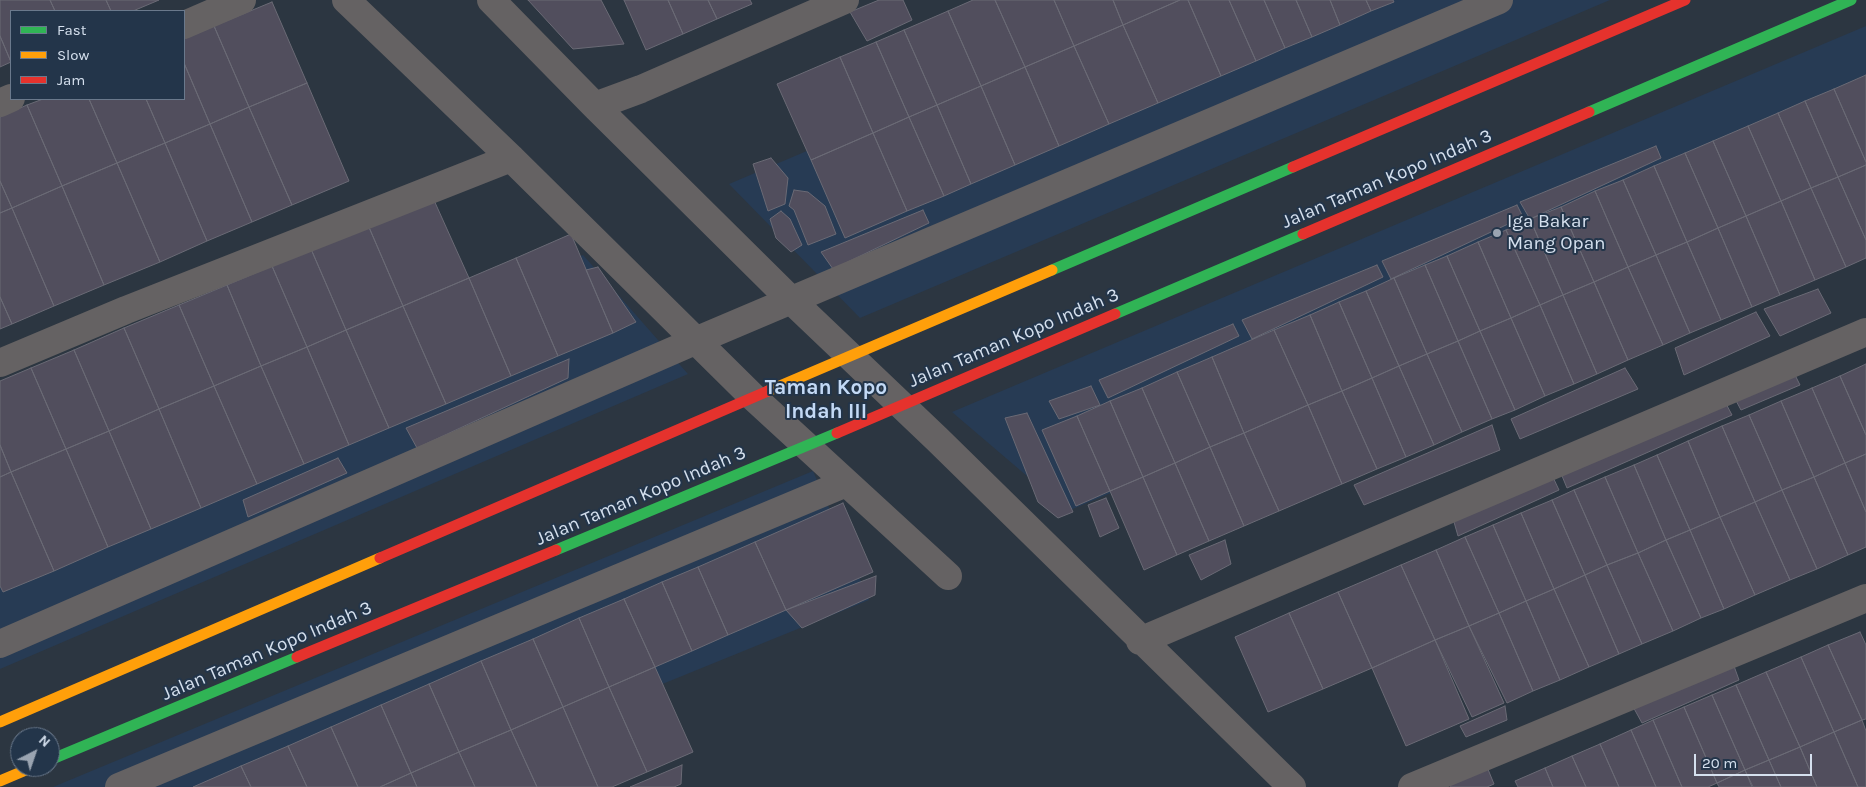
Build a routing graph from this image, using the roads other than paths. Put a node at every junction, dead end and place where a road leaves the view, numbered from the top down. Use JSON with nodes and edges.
{"nodes":[{"id":1,"x":242,"y":0,"type":"edge"},
{"id":2,"x":346,"y":0,"type":"edge"},
{"id":3,"x":491,"y":0,"type":"edge"},
{"id":4,"x":845,"y":0,"type":"edge"},
{"id":5,"x":1499,"y":0,"type":"edge"},
{"id":6,"x":1685,"y":0,"type":"edge"},
{"id":7,"x":1851,"y":0,"type":"edge"},
{"id":8,"x":185,"y":25,"type":"edge"},
{"id":9,"x":595,"y":106,"type":"junction"},
{"id":10,"x":511,"y":158,"type":"junction"},
{"id":11,"x":791,"y":300,"type":"junction"},
{"id":12,"x":1866,"y":332,"type":"edge"},
{"id":13,"x":695,"y":341,"type":"junction"},
{"id":14,"x":850,"y":357,"type":"junction"},
{"id":15,"x":0,"y":363,"type":"edge"},
{"id":16,"x":753,"y":397,"type":"junction"},
{"id":17,"x":902,"y":405,"type":"junction"},
{"id":18,"x":808,"y":446,"type":"junction"},
{"id":19,"x":846,"y":483,"type":"junction"},
{"id":20,"x":948,"y":576,"type":"dead end"},
{"id":21,"x":1866,"y":598,"type":"edge"},
{"id":22,"x":1140,"y":641,"type":"junction"},
{"id":23,"x":0,"y":644,"type":"edge"},
{"id":24,"x":0,"y":722,"type":"edge"},
{"id":25,"x":60,"y":756,"type":"edge"},
{"id":26,"x":118,"y":787,"type":"edge"},
{"id":27,"x":1292,"y":787,"type":"edge"},
{"id":28,"x":1412,"y":787,"type":"edge"}],
"edges":[{"from":1,"to":8,"type":"street"},
{"from":2,"to":10,"type":"street"},
{"from":3,"to":9,"type":"street"},
{"from":4,"to":9,"type":"street"},
{"from":5,"to":11,"type":"street"},
{"from":6,"to":14,"type":"main road"},
{"from":7,"to":17,"type":"main road","name":"Jalan Taman Kopo Indah 3"},
{"from":9,"to":11,"type":"street"},
{"from":10,"to":13,"type":"street"},
{"from":10,"to":15,"type":"street"},
{"from":11,"to":13,"type":"street"},
{"from":11,"to":14,"type":"street"},
{"from":12,"to":22,"type":"street"},
{"from":13,"to":16,"type":"street"},
{"from":13,"to":23,"type":"street"},
{"from":14,"to":16,"type":"main road"},
{"from":14,"to":17,"type":"street"},
{"from":16,"to":18,"type":"street"},
{"from":16,"to":24,"type":"main road"},
{"from":17,"to":18,"type":"main road","name":"Jalan Taman Kopo Indah 3"},
{"from":17,"to":22,"type":"street"},
{"from":18,"to":19,"type":"street"},
{"from":18,"to":25,"type":"main road","name":"Jalan Taman Kopo Indah 3"},
{"from":19,"to":20,"type":"street"},
{"from":19,"to":26,"type":"street"},
{"from":21,"to":28,"type":"street"},
{"from":22,"to":27,"type":"street"}]}
